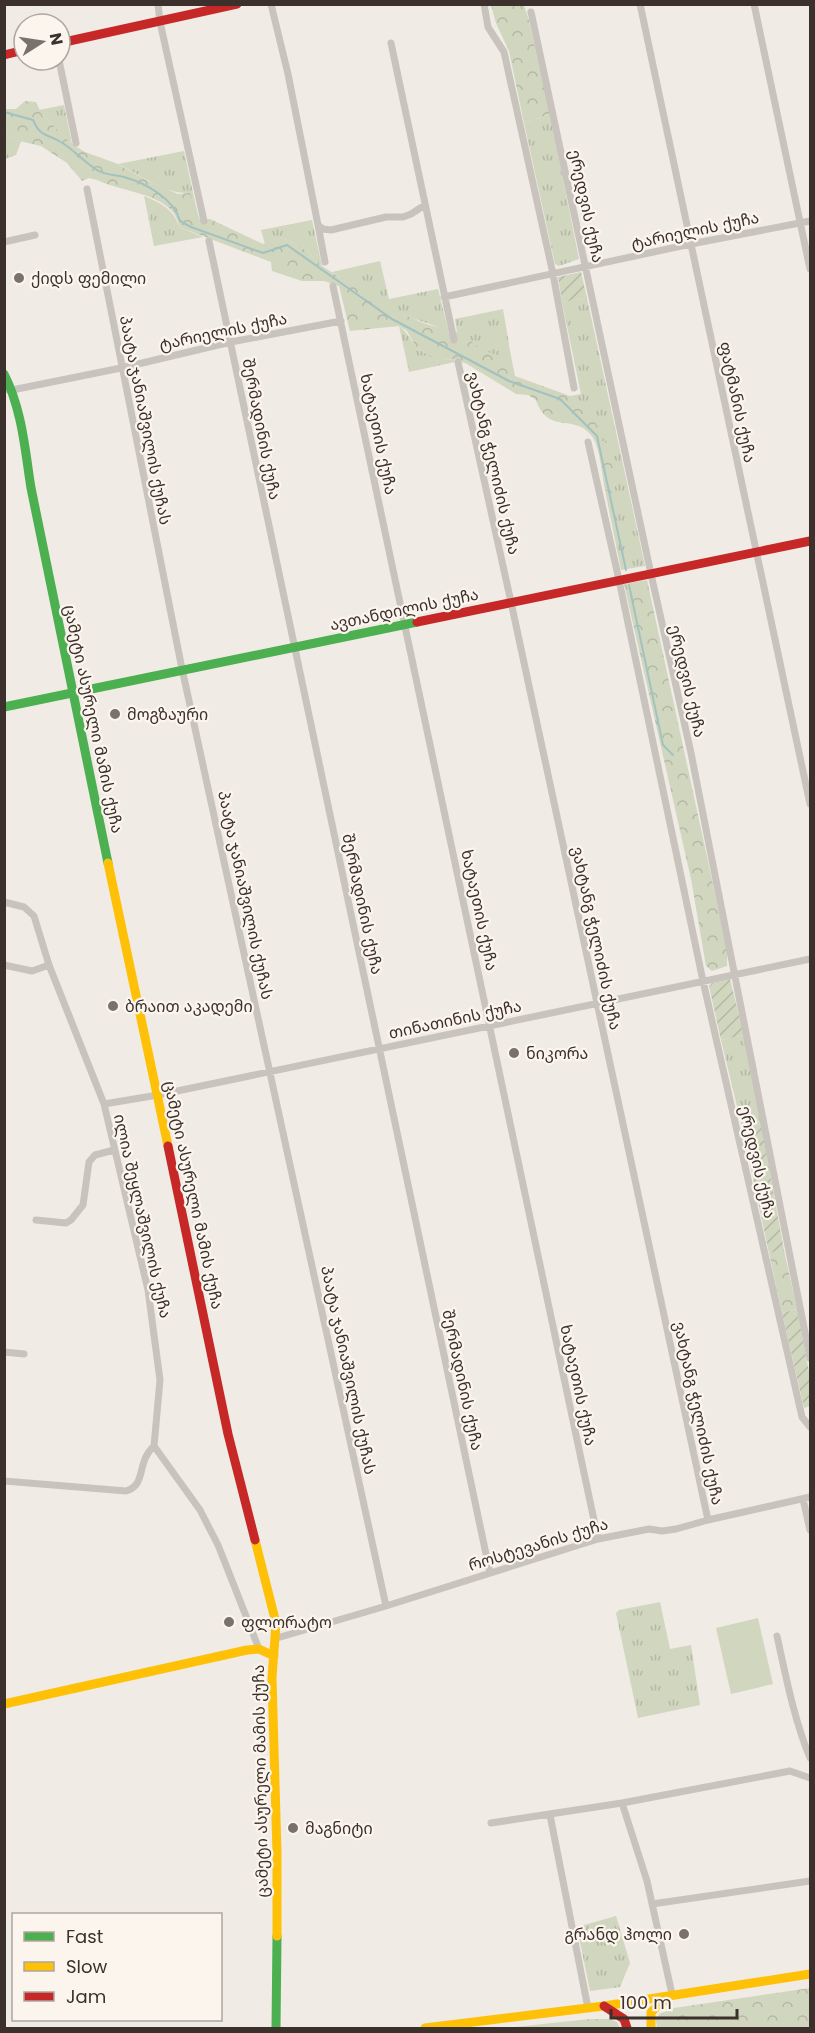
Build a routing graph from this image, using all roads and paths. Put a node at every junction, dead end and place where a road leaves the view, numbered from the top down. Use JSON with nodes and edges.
{"nodes":[{"id":1,"x":158,"y":4,"type":"edge"},
{"id":2,"x":237,"y":4,"type":"edge"},
{"id":3,"x":271,"y":4,"type":"edge"},
{"id":4,"x":484,"y":4,"type":"edge"},
{"id":5,"x":640,"y":4,"type":"edge"},
{"id":6,"x":754,"y":4,"type":"edge"},
{"id":7,"x":531,"y":12,"type":"dead end"},
{"id":8,"x":160,"y":22,"type":"junction"},
{"id":9,"x":72,"y":40,"type":"edge"},
{"id":10,"x":391,"y":43,"type":"dead end"},
{"id":11,"x":61,"y":72,"type":"edge"},
{"id":12,"x":76,"y":143,"type":"dead end"},
{"id":13,"x":87,"y":189,"type":"dead end"},
{"id":14,"x":425,"y":205,"type":"junction"},
{"id":15,"x":204,"y":221,"type":"dead end"},
{"id":16,"x":810,"y":221,"type":"edge"},
{"id":17,"x":801,"y":223,"type":"junction"},
{"id":18,"x":318,"y":225,"type":"junction"},
{"id":19,"x":35,"y":236,"type":"dead end"},
{"id":20,"x":209,"y":241,"type":"dead end"},
{"id":21,"x":4,"y":242,"type":"edge"},
{"id":22,"x":692,"y":244,"type":"junction"},
{"id":23,"x":325,"y":262,"type":"dead end"},
{"id":24,"x":586,"y":267,"type":"junction"},
{"id":25,"x":810,"y":269,"type":"edge"},
{"id":26,"x":553,"y":274,"type":"junction"},
{"id":27,"x":333,"y":286,"type":"dead end"},
{"id":28,"x":444,"y":297,"type":"junction"},
{"id":29,"x":342,"y":321,"type":"junction"},
{"id":30,"x":454,"y":340,"type":"dead end"},
{"id":31,"x":231,"y":342,"type":"junction"},
{"id":32,"x":458,"y":362,"type":"dead end"},
{"id":33,"x":121,"y":368,"type":"junction"},
{"id":34,"x":4,"y":375,"type":"edge"},
{"id":35,"x":573,"y":388,"type":"dead end"},
{"id":36,"x":8,"y":389,"type":"edge"},
{"id":37,"x":588,"y":442,"type":"dead end"},
{"id":38,"x":810,"y":541,"type":"edge"},
{"id":39,"x":756,"y":551,"type":"junction"},
{"id":40,"x":651,"y":574,"type":"junction"},
{"id":41,"x":619,"y":580,"type":"junction"},
{"id":42,"x":511,"y":602,"type":"junction"},
{"id":43,"x":405,"y":624,"type":"junction"},
{"id":44,"x":294,"y":648,"type":"junction"},
{"id":45,"x":183,"y":672,"type":"junction"},
{"id":46,"x":73,"y":694,"type":"junction"},
{"id":47,"x":4,"y":707,"type":"edge"},
{"id":48,"x":810,"y":804,"type":"edge"},
{"id":49,"x":4,"y":902,"type":"edge"},
{"id":50,"x":810,"y":958,"type":"edge"},
{"id":51,"x":4,"y":965,"type":"edge"},
{"id":52,"x":50,"y":965,"type":"junction"},
{"id":53,"x":734,"y":974,"type":"junction"},
{"id":54,"x":704,"y":981,"type":"junction"},
{"id":55,"x":597,"y":1003,"type":"junction"},
{"id":56,"x":490,"y":1025,"type":"junction"},
{"id":57,"x":380,"y":1048,"type":"junction"},
{"id":58,"x":270,"y":1071,"type":"junction"},
{"id":59,"x":158,"y":1095,"type":"junction"},
{"id":60,"x":104,"y":1104,"type":"junction"},
{"id":61,"x":114,"y":1150,"type":"junction"},
{"id":62,"x":36,"y":1220,"type":"dead end"},
{"id":63,"x":4,"y":1352,"type":"edge"},
{"id":64,"x":24,"y":1354,"type":"dead end"},
{"id":65,"x":810,"y":1358,"type":"edge"},
{"id":66,"x":810,"y":1426,"type":"edge"},
{"id":67,"x":154,"y":1446,"type":"junction"},
{"id":68,"x":4,"y":1481,"type":"edge"},
{"id":69,"x":807,"y":1498,"type":"edge"},
{"id":70,"x":708,"y":1520,"type":"junction"},
{"id":71,"x":810,"y":1530,"type":"edge"},
{"id":72,"x":598,"y":1539,"type":"junction"},
{"id":73,"x":490,"y":1573,"type":"junction"},
{"id":74,"x":386,"y":1606,"type":"junction"},
{"id":75,"x":777,"y":1636,"type":"dead end"},
{"id":76,"x":277,"y":1638,"type":"junction"},
{"id":77,"x":259,"y":1649,"type":"junction"},
{"id":78,"x":274,"y":1656,"type":"junction"},
{"id":79,"x":4,"y":1704,"type":"edge"},
{"id":80,"x":810,"y":1758,"type":"edge"},
{"id":81,"x":810,"y":1778,"type":"edge"},
{"id":82,"x":622,"y":1803,"type":"junction"},
{"id":83,"x":550,"y":1815,"type":"junction"},
{"id":84,"x":491,"y":1823,"type":"dead end"},
{"id":85,"x":810,"y":1881,"type":"edge"},
{"id":86,"x":652,"y":1904,"type":"junction"},
{"id":87,"x":810,"y":1974,"type":"edge"},
{"id":88,"x":672,"y":1994,"type":"junction"},
{"id":89,"x":604,"y":2006,"type":"junction"},
{"id":90,"x":588,"y":2008,"type":"junction"},
{"id":91,"x":276,"y":2028,"type":"edge"},
{"id":92,"x":424,"y":2028,"type":"edge"},
{"id":93,"x":627,"y":2028,"type":"edge"},
{"id":94,"x":651,"y":2028,"type":"edge"}],
"edges":[{"from":1,"to":8,"type":"street"},
{"from":2,"to":8,"type":"main road"},
{"from":3,"to":18,"type":"street"},
{"from":4,"to":26,"type":"street"},
{"from":5,"to":22,"type":"street","name":"ფატმანის ქუჩა"},
{"from":6,"to":17,"type":"street"},
{"from":7,"to":24,"type":"street","name":"ერედვის ქუჩა"},
{"from":8,"to":9,"type":"main road"},
{"from":8,"to":15,"type":"street"},
{"from":10,"to":14,"type":"street"},
{"from":11,"to":12,"type":"street"},
{"from":13,"to":33,"type":"street","name":"პაატა ჯანიაშვილის ქუჩას"},
{"from":14,"to":18,"type":"street"},
{"from":14,"to":28,"type":"street"},
{"from":16,"to":17,"type":"street","name":"ტარიელის ქუჩა"},
{"from":17,"to":22,"type":"street","name":"ტარიელის ქუჩა"},
{"from":17,"to":25,"type":"street"},
{"from":18,"to":23,"type":"street"},
{"from":19,"to":21,"type":"street"},
{"from":20,"to":31,"type":"street","name":"შერმადინის ქუჩა"},
{"from":22,"to":24,"type":"street","name":"ტარიელის ქუჩა"},
{"from":22,"to":39,"type":"street","name":"ფატმანის ქუჩა"},
{"from":24,"to":26,"type":"street","name":"ტარიელის ქუჩა"},
{"from":24,"to":40,"type":"street","name":"ერედვის ქუჩა"},
{"from":26,"to":28,"type":"street","name":"ტარიელის ქუჩა"},
{"from":26,"to":35,"type":"street"},
{"from":27,"to":29,"type":"street","name":"ხატაეთის ქუჩა"},
{"from":28,"to":30,"type":"street"},
{"from":29,"to":31,"type":"street","name":"ტარიელის ქუჩა"},
{"from":29,"to":43,"type":"street","name":"ხატაეთის ქუჩა"},
{"from":31,"to":33,"type":"street","name":"ტარიელის ქუჩა"},
{"from":31,"to":44,"type":"street","name":"შერმადინის ქუჩა"},
{"from":32,"to":42,"type":"street","name":"ვახტანგ ჭელიძის ქუჩა"},
{"from":33,"to":36,"type":"street","name":"ტარიელის ქუჩა"},
{"from":33,"to":45,"type":"street","name":"პაატა ჯანიაშვილის ქუჩას"},
{"from":34,"to":36,"type":"main road","name":"ცამეტი ასურელი მამის ქუჩა"},
{"from":36,"to":46,"type":"main road","name":"ცამეტი ასურელი მამის ქუჩა"},
{"from":37,"to":41,"type":"street","name":"ერედვის ქუჩა"},
{"from":38,"to":39,"type":"main road","name":"ავთანდილის ქუჩა"},
{"from":39,"to":40,"type":"main road","name":"ავთანდილის ქუჩა"},
{"from":39,"to":48,"type":"street","name":"ფატმანის ქუჩა"},
{"from":40,"to":41,"type":"main road","name":"ავთანდილის ქუჩა"},
{"from":40,"to":53,"type":"street","name":"ერედვის ქუჩა"},
{"from":41,"to":42,"type":"main road","name":"ავთანდილის ქუჩა"},
{"from":41,"to":54,"type":"street","name":"ერედვის ქუჩა"},
{"from":42,"to":43,"type":"main road","name":"ავთანდილის ქუჩა"},
{"from":42,"to":55,"type":"street","name":"ვახტანგ ჭელიძის ქუჩა"},
{"from":43,"to":44,"type":"main road","name":"ავთანდილის ქუჩა"},
{"from":43,"to":56,"type":"street","name":"ხატაეთის ქუჩა"},
{"from":44,"to":45,"type":"main road","name":"ავთანდილის ქუჩა"},
{"from":44,"to":57,"type":"street","name":"შერმადინის ქუჩა"},
{"from":45,"to":46,"type":"main road","name":"ავთანდილის ქუჩა"},
{"from":45,"to":58,"type":"street","name":"პაატა ჯანიაშვილის ქუჩას"},
{"from":46,"to":47,"type":"main road","name":"ავთანდილის ქუჩა"},
{"from":46,"to":59,"type":"main road","name":"ცამეტი ასურელი მამის ქუჩა"},
{"from":49,"to":52,"type":"street","name":"ილია შეყლაშვილის ქუჩა"},
{"from":50,"to":53,"type":"street","name":"თინათინის ქუჩა"},
{"from":51,"to":52,"type":"street"},
{"from":52,"to":60,"type":"street","name":"ილია შეყლაშვილის ქუჩა"},
{"from":53,"to":54,"type":"street","name":"თინათინის ქუჩა"},
{"from":53,"to":65,"type":"street","name":"ერედვის ქუჩა"},
{"from":54,"to":55,"type":"street","name":"თინათინის ქუჩა"},
{"from":54,"to":66,"type":"street","name":"ერედვის ქუჩა"},
{"from":55,"to":56,"type":"street","name":"თინათინის ქუჩა"},
{"from":55,"to":70,"type":"street","name":"ვახტანგ ჭელიძის ქუჩა"},
{"from":56,"to":57,"type":"street","name":"თინათინის ქუჩა"},
{"from":56,"to":72,"type":"street","name":"ხატაეთის ქუჩა"},
{"from":57,"to":58,"type":"street","name":"თინათინის ქუჩა"},
{"from":57,"to":73,"type":"street","name":"შერმადინის ქუჩა"},
{"from":58,"to":59,"type":"street","name":"თინათინის ქუჩა"},
{"from":58,"to":74,"type":"street","name":"პაატა ჯანიაშვილის ქუჩას"},
{"from":59,"to":60,"type":"street","name":"თინათინის ქუჩა"},
{"from":59,"to":76,"type":"main road","name":"ცამეტი ასურელი მამის ქუჩა"},
{"from":60,"to":61,"type":"street","name":"ილია შეყლაშვილის ქუჩა"},
{"from":61,"to":62,"type":"street"},
{"from":61,"to":67,"type":"street","name":"ილია შეყლაშვილის ქუჩა"},
{"from":63,"to":64,"type":"street"},
{"from":67,"to":68,"type":"street"},
{"from":67,"to":77,"type":"street"},
{"from":69,"to":70,"type":"street","name":"როსტევანის ქუჩა"},
{"from":69,"to":71,"type":"street"},
{"from":70,"to":72,"type":"street","name":"როსტევანის ქუჩა"},
{"from":72,"to":73,"type":"street","name":"როსტევანის ქუჩა"},
{"from":73,"to":74,"type":"street","name":"როსტევანის ქუჩა"},
{"from":74,"to":76,"type":"street","name":"როსტევანის ქუჩა"},
{"from":75,"to":80,"type":"street"},
{"from":76,"to":78,"type":"main road","name":"ცამეტი ასურელი მამის ქუჩა"},
{"from":77,"to":78,"type":"main road"},
{"from":77,"to":79,"type":"main road"},
{"from":78,"to":91,"type":"main road","name":"ცამეტი ასურელი მამის ქუჩა"},
{"from":81,"to":82,"type":"street"},
{"from":82,"to":83,"type":"street"},
{"from":82,"to":86,"type":"street"},
{"from":83,"to":84,"type":"street"},
{"from":83,"to":90,"type":"street"},
{"from":85,"to":86,"type":"street"},
{"from":86,"to":88,"type":"street"},
{"from":87,"to":88,"type":"main road"},
{"from":88,"to":89,"type":"main road"},
{"from":88,"to":94,"type":"main road"},
{"from":89,"to":90,"type":"main road"},
{"from":89,"to":93,"type":"main road"},
{"from":90,"to":92,"type":"main road"}]}
